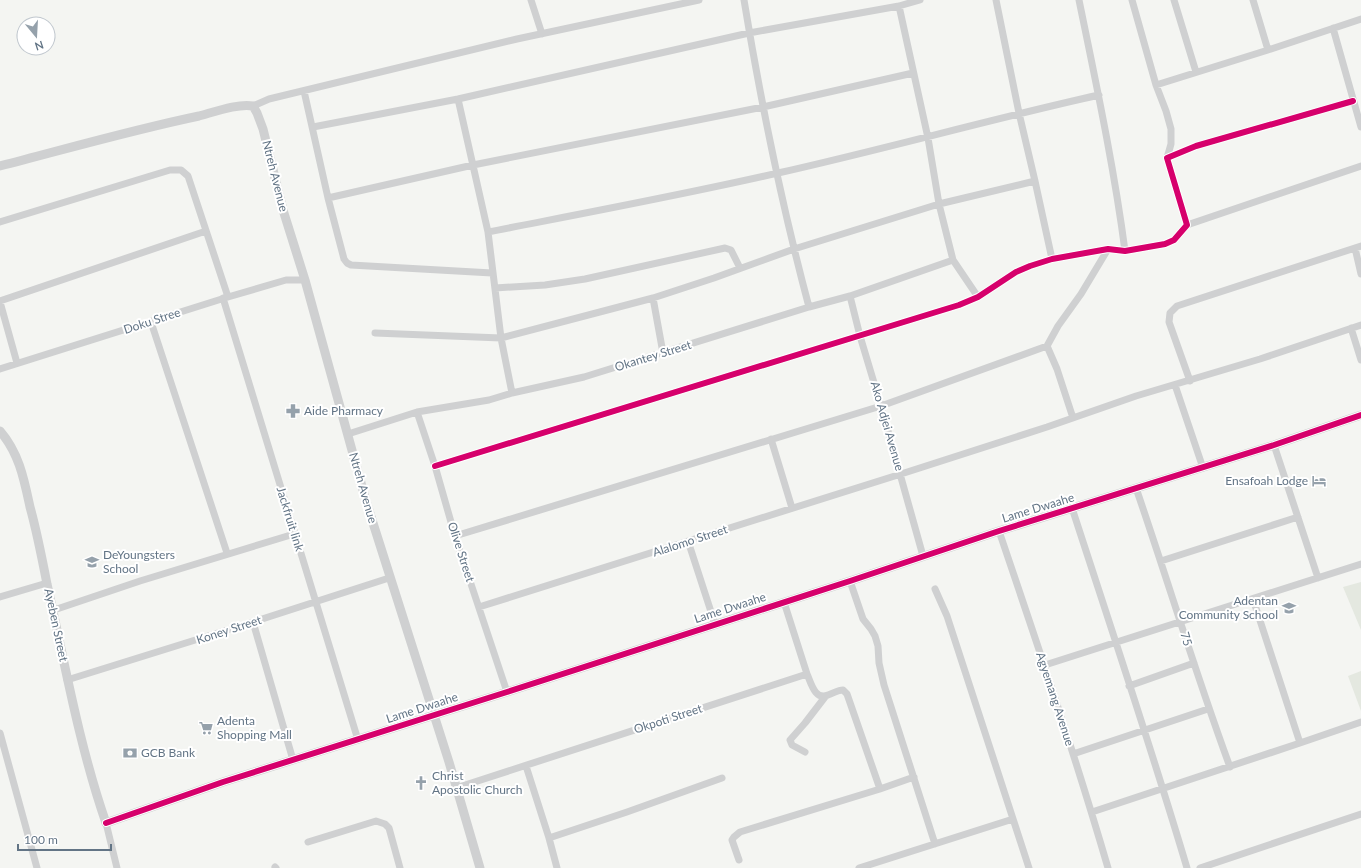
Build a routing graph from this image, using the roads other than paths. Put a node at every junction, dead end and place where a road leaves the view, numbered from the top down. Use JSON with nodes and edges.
{"nodes":[{"id":1,"x":531,"y":0,"type":"edge"},
{"id":2,"x":699,"y":0,"type":"edge"},
{"id":3,"x":744,"y":0,"type":"edge"},
{"id":4,"x":920,"y":0,"type":"edge"},
{"id":5,"x":996,"y":0,"type":"edge"},
{"id":6,"x":1079,"y":0,"type":"edge"},
{"id":7,"x":1132,"y":0,"type":"edge"},
{"id":8,"x":1174,"y":0,"type":"edge"},
{"id":9,"x":1252,"y":0,"type":"edge"},
{"id":10,"x":899,"y":6,"type":"junction"},
{"id":11,"x":1361,"y":19,"type":"edge"},
{"id":12,"x":1333,"y":28,"type":"junction"},
{"id":13,"x":749,"y":33,"type":"junction"},
{"id":14,"x":542,"y":34,"type":"junction"},
{"id":15,"x":1268,"y":50,"type":"junction"},
{"id":16,"x":1196,"y":72,"type":"junction"},
{"id":17,"x":913,"y":73,"type":"junction"},
{"id":18,"x":1156,"y":84,"type":"junction"},
{"id":19,"x":304,"y":91,"type":"junction"},
{"id":20,"x":1099,"y":94,"type":"junction"},
{"id":21,"x":458,"y":99,"type":"junction"},
{"id":22,"x":1353,"y":101,"type":"junction"},
{"id":23,"x":253,"y":106,"type":"junction"},
{"id":24,"x":763,"y":107,"type":"junction"},
{"id":25,"x":1018,"y":113,"type":"junction"},
{"id":26,"x":313,"y":127,"type":"junction"},
{"id":27,"x":1361,"y":127,"type":"edge"},
{"id":28,"x":928,"y":138,"type":"junction"},
{"id":29,"x":1167,"y":158,"type":"junction"},
{"id":30,"x":473,"y":165,"type":"junction"},
{"id":31,"x":0,"y":166,"type":"edge"},
{"id":32,"x":1361,"y":166,"type":"edge"},
{"id":33,"x":777,"y":173,"type":"junction"},
{"id":34,"x":1035,"y":182,"type":"junction"},
{"id":35,"x":328,"y":198,"type":"junction"},
{"id":36,"x":939,"y":204,"type":"junction"},
{"id":37,"x":0,"y":222,"type":"edge"},
{"id":38,"x":1187,"y":225,"type":"junction"},
{"id":39,"x":206,"y":231,"type":"junction"},
{"id":40,"x":488,"y":232,"type":"junction"},
{"id":41,"x":1358,"y":247,"type":"edge"},
{"id":42,"x":794,"y":249,"type":"junction"},
{"id":43,"x":1108,"y":249,"type":"junction"},
{"id":44,"x":1126,"y":251,"type":"junction"},
{"id":45,"x":1052,"y":259,"type":"junction"},
{"id":46,"x":953,"y":260,"type":"junction"},
{"id":47,"x":740,"y":268,"type":"junction"},
{"id":48,"x":492,"y":273,"type":"junction"},
{"id":49,"x":1361,"y":274,"type":"edge"},
{"id":50,"x":304,"y":280,"type":"junction"},
{"id":51,"x":495,"y":288,"type":"junction"},
{"id":52,"x":850,"y":296,"type":"junction"},
{"id":53,"x":225,"y":297,"type":"junction"},
{"id":54,"x":978,"y":297,"type":"junction"},
{"id":55,"x":653,"y":298,"type":"junction"},
{"id":56,"x":0,"y":302,"type":"edge"},
{"id":57,"x":809,"y":307,"type":"junction"},
{"id":58,"x":151,"y":322,"type":"junction"},
{"id":59,"x":1361,"y":324,"type":"edge"},
{"id":60,"x":1351,"y":328,"type":"junction"},
{"id":61,"x":375,"y":332,"type":"dead end"},
{"id":62,"x":860,"y":336,"type":"junction"},
{"id":63,"x":501,"y":338,"type":"junction"},
{"id":64,"x":1047,"y":346,"type":"junction"},
{"id":65,"x":663,"y":352,"type":"junction"},
{"id":66,"x":1361,"y":360,"type":"edge"},
{"id":67,"x":17,"y":363,"type":"junction"},
{"id":68,"x":0,"y":369,"type":"edge"},
{"id":69,"x":1190,"y":381,"type":"junction"},
{"id":70,"x":1175,"y":385,"type":"junction"},
{"id":71,"x":512,"y":393,"type":"junction"},
{"id":72,"x":882,"y":406,"type":"junction"},
{"id":73,"x":417,"y":412,"type":"junction"},
{"id":74,"x":1361,"y":415,"type":"edge"},
{"id":75,"x":1073,"y":418,"type":"junction"},
{"id":76,"x":0,"y":431,"type":"edge"},
{"id":77,"x":348,"y":434,"type":"junction"},
{"id":78,"x":771,"y":439,"type":"junction"},
{"id":79,"x":1274,"y":445,"type":"junction"},
{"id":80,"x":435,"y":466,"type":"junction"},
{"id":81,"x":1203,"y":468,"type":"junction"},
{"id":82,"x":901,"y":474,"type":"junction"},
{"id":83,"x":1136,"y":488,"type":"junction"},
{"id":84,"x":792,"y":508,"type":"junction"},
{"id":85,"x":1072,"y":508,"type":"junction"},
{"id":86,"x":1298,"y":517,"type":"junction"},
{"id":87,"x":999,"y":531,"type":"junction"},
{"id":88,"x":294,"y":534,"type":"junction"},
{"id":89,"x":455,"y":536,"type":"junction"},
{"id":90,"x":688,"y":541,"type":"junction"},
{"id":91,"x":228,"y":553,"type":"junction"},
{"id":92,"x":923,"y":556,"type":"junction"},
{"id":93,"x":1161,"y":561,"type":"junction"},
{"id":94,"x":1361,"y":564,"type":"edge"},
{"id":95,"x":390,"y":578,"type":"junction"},
{"id":96,"x":1318,"y":578,"type":"junction"},
{"id":97,"x":850,"y":581,"type":"junction"},
{"id":98,"x":47,"y":583,"type":"junction"},
{"id":99,"x":935,"y":589,"type":"dead end"},
{"id":100,"x":0,"y":597,"type":"edge"},
{"id":101,"x":1253,"y":599,"type":"junction"},
{"id":102,"x":315,"y":602,"type":"junction"},
{"id":103,"x":784,"y":602,"type":"junction"},
{"id":104,"x":479,"y":607,"type":"junction"},
{"id":105,"x":54,"y":610,"type":"junction"},
{"id":106,"x":253,"y":622,"type":"junction"},
{"id":107,"x":1181,"y":622,"type":"junction"},
{"id":108,"x":715,"y":624,"type":"junction"},
{"id":109,"x":1116,"y":643,"type":"junction"},
{"id":110,"x":1194,"y":663,"type":"junction"},
{"id":111,"x":1045,"y":665,"type":"junction"},
{"id":112,"x":807,"y":674,"type":"junction"},
{"id":113,"x":67,"y":680,"type":"junction"},
{"id":114,"x":1129,"y":686,"type":"junction"},
{"id":115,"x":507,"y":692,"type":"junction"},
{"id":116,"x":825,"y":697,"type":"junction"},
{"id":117,"x":1208,"y":708,"type":"junction"},
{"id":118,"x":433,"y":716,"type":"junction"},
{"id":119,"x":1361,"y":722,"type":"edge"},
{"id":120,"x":1143,"y":730,"type":"junction"},
{"id":121,"x":0,"y":733,"type":"edge"},
{"id":122,"x":358,"y":740,"type":"junction"},
{"id":123,"x":1300,"y":743,"type":"junction"},
{"id":124,"x":805,"y":752,"type":"dead end"},
{"id":125,"x":1073,"y":754,"type":"junction"},
{"id":126,"x":293,"y":760,"type":"junction"},
{"id":127,"x":526,"y":766,"type":"junction"},
{"id":128,"x":1230,"y":767,"type":"junction"},
{"id":129,"x":914,"y":777,"type":"junction"},
{"id":130,"x":722,"y":778,"type":"dead end"},
{"id":131,"x":456,"y":788,"type":"junction"},
{"id":132,"x":880,"y":789,"type":"junction"},
{"id":133,"x":1163,"y":789,"type":"junction"},
{"id":134,"x":1092,"y":812,"type":"junction"},
{"id":135,"x":1361,"y":814,"type":"edge"},
{"id":136,"x":1013,"y":819,"type":"junction"},
{"id":137,"x":106,"y":823,"type":"junction"},
{"id":138,"x":549,"y":838,"type":"junction"},
{"id":139,"x":308,"y":842,"type":"dead end"},
{"id":140,"x":935,"y":844,"type":"junction"},
{"id":141,"x":739,"y":860,"type":"dead end"},
{"id":142,"x":37,"y":868,"type":"edge"},
{"id":143,"x":117,"y":868,"type":"edge"},
{"id":144,"x":400,"y":868,"type":"edge"},
{"id":145,"x":480,"y":868,"type":"edge"},
{"id":146,"x":556,"y":868,"type":"edge"},
{"id":147,"x":859,"y":868,"type":"edge"},
{"id":148,"x":1029,"y":868,"type":"edge"},
{"id":149,"x":1108,"y":868,"type":"edge"},
{"id":150,"x":1187,"y":868,"type":"edge"},
{"id":151,"x":1200,"y":868,"type":"edge"}],
"edges":[{"from":1,"to":14,"type":"street"},
{"from":2,"to":14,"type":"street"},
{"from":3,"to":13,"type":"street"},
{"from":4,"to":10,"type":"street"},
{"from":5,"to":25,"type":"street"},
{"from":6,"to":20,"type":"street"},
{"from":7,"to":18,"type":"street"},
{"from":8,"to":16,"type":"street"},
{"from":9,"to":15,"type":"street"},
{"from":10,"to":13,"type":"street"},
{"from":10,"to":17,"type":"street"},
{"from":11,"to":12,"type":"street"},
{"from":12,"to":15,"type":"street"},
{"from":12,"to":22,"type":"street"},
{"from":13,"to":21,"type":"street"},
{"from":13,"to":24,"type":"street"},
{"from":14,"to":19,"type":"street"},
{"from":15,"to":16,"type":"street"},
{"from":16,"to":18,"type":"street"},
{"from":17,"to":24,"type":"street"},
{"from":17,"to":28,"type":"street"},
{"from":18,"to":29,"type":"street"},
{"from":19,"to":23,"type":"street"},
{"from":19,"to":26,"type":"street"},
{"from":20,"to":25,"type":"street"},
{"from":20,"to":44,"type":"street"},
{"from":21,"to":26,"type":"street"},
{"from":21,"to":30,"type":"street"},
{"from":22,"to":27,"type":"street"},
{"from":22,"to":29,"type":"street"},
{"from":23,"to":31,"type":"street"},
{"from":23,"to":50,"type":"street","name":"Ntreh Avenue"},
{"from":24,"to":30,"type":"street"},
{"from":24,"to":33,"type":"street"},
{"from":25,"to":28,"type":"street"},
{"from":25,"to":34,"type":"street"},
{"from":26,"to":35,"type":"street"},
{"from":28,"to":33,"type":"street"},
{"from":28,"to":36,"type":"street"},
{"from":29,"to":38,"type":"street"},
{"from":30,"to":35,"type":"street"},
{"from":30,"to":40,"type":"street"},
{"from":32,"to":38,"type":"street"},
{"from":33,"to":40,"type":"street"},
{"from":33,"to":42,"type":"street"},
{"from":34,"to":36,"type":"street"},
{"from":34,"to":45,"type":"street"},
{"from":35,"to":48,"type":"street"},
{"from":36,"to":42,"type":"street"},
{"from":36,"to":46,"type":"street"},
{"from":37,"to":39,"type":"street","name":"Jackfruit link"},
{"from":38,"to":44,"type":"street"},
{"from":39,"to":53,"type":"street","name":"Jackfruit link"},
{"from":39,"to":56,"type":"street"},
{"from":40,"to":48,"type":"street"},
{"from":41,"to":49,"type":"street"},
{"from":41,"to":69,"type":"street"},
{"from":42,"to":47,"type":"street"},
{"from":42,"to":57,"type":"street"},
{"from":43,"to":44,"type":"street"},
{"from":43,"to":45,"type":"street"},
{"from":43,"to":64,"type":"street"},
{"from":45,"to":54,"type":"street"},
{"from":46,"to":52,"type":"street","name":"Okantey Street"},
{"from":46,"to":54,"type":"street"},
{"from":47,"to":51,"type":"street"},
{"from":47,"to":55,"type":"street"},
{"from":48,"to":51,"type":"street"},
{"from":50,"to":53,"type":"street","name":"Doku Stree"},
{"from":50,"to":77,"type":"street","name":"Ntreh Avenue"},
{"from":51,"to":63,"type":"street"},
{"from":52,"to":57,"type":"street","name":"Okantey Street"},
{"from":52,"to":62,"type":"street","name":"Ako Adjei Avenue"},
{"from":53,"to":58,"type":"street","name":"Doku Stree"},
{"from":53,"to":88,"type":"street","name":"Jackfruit link"},
{"from":54,"to":62,"type":"street"},
{"from":55,"to":63,"type":"street"},
{"from":55,"to":65,"type":"street"},
{"from":56,"to":67,"type":"street"},
{"from":57,"to":65,"type":"street","name":"Okantey Street"},
{"from":58,"to":67,"type":"street","name":"Doku Stree"},
{"from":58,"to":91,"type":"street"},
{"from":59,"to":60,"type":"street","name":"Alalomo Street"},
{"from":60,"to":66,"type":"street"},
{"from":60,"to":69,"type":"street","name":"Alalomo Street"},
{"from":61,"to":63,"type":"street"},
{"from":62,"to":72,"type":"street","name":"Ako Adjei Avenue"},
{"from":62,"to":80,"type":"street"},
{"from":63,"to":71,"type":"street"},
{"from":64,"to":72,"type":"street"},
{"from":64,"to":75,"type":"street"},
{"from":65,"to":71,"type":"street","name":"Okantey Street"},
{"from":67,"to":68,"type":"street","name":"Doku Stree"},
{"from":69,"to":70,"type":"street","name":"Alalomo Street"},
{"from":70,"to":75,"type":"street","name":"Alalomo Street"},
{"from":70,"to":81,"type":"street"},
{"from":71,"to":73,"type":"street","name":"Okantey Street"},
{"from":72,"to":78,"type":"street"},
{"from":72,"to":82,"type":"street","name":"Ako Adjei Avenue"},
{"from":73,"to":77,"type":"street","name":"Okantey Street"},
{"from":73,"to":80,"type":"street","name":"Olive Street"},
{"from":74,"to":79,"type":"street","name":"Lame Dwaahe"},
{"from":75,"to":82,"type":"street","name":"Alalomo Street"},
{"from":76,"to":98,"type":"street","name":"Ayeben Street"},
{"from":77,"to":95,"type":"street","name":"Ntreh Avenue"},
{"from":78,"to":84,"type":"street"},
{"from":78,"to":89,"type":"street"},
{"from":79,"to":81,"type":"street","name":"Lame Dwaahe"},
{"from":79,"to":86,"type":"street"},
{"from":80,"to":89,"type":"street","name":"Olive Street"},
{"from":81,"to":83,"type":"street","name":"Lame Dwaahe"},
{"from":82,"to":84,"type":"street","name":"Alalomo Street"},
{"from":82,"to":92,"type":"street","name":"Ako Adjei Avenue"},
{"from":83,"to":85,"type":"street","name":"Lame Dwaahe"},
{"from":83,"to":93,"type":"street","name":"75"},
{"from":84,"to":90,"type":"street","name":"Alalomo Street"},
{"from":85,"to":87,"type":"street","name":"Lame Dwaahe"},
{"from":85,"to":109,"type":"street"},
{"from":86,"to":93,"type":"street"},
{"from":86,"to":96,"type":"street"},
{"from":87,"to":92,"type":"street","name":"Lame Dwaahe"},
{"from":87,"to":111,"type":"street","name":"Agyemang Avenue"},
{"from":88,"to":91,"type":"street"},
{"from":88,"to":102,"type":"street","name":"Jackfruit link"},
{"from":89,"to":104,"type":"street","name":"Olive Street"},
{"from":90,"to":104,"type":"street","name":"Alalomo Street"},
{"from":90,"to":108,"type":"street"},
{"from":91,"to":105,"type":"street"},
{"from":92,"to":97,"type":"street","name":"Lame Dwaahe"},
{"from":93,"to":107,"type":"street","name":"75"},
{"from":94,"to":96,"type":"street"},
{"from":95,"to":102,"type":"street","name":"Koney Street"},
{"from":95,"to":118,"type":"street","name":"Ntreh Avenue"},
{"from":96,"to":101,"type":"street"},
{"from":97,"to":103,"type":"street","name":"Lame Dwaahe"},
{"from":97,"to":129,"type":"street"},
{"from":98,"to":100,"type":"street"},
{"from":98,"to":105,"type":"street","name":"Ayeben Street"},
{"from":99,"to":136,"type":"street"},
{"from":101,"to":107,"type":"street"},
{"from":101,"to":123,"type":"street"},
{"from":102,"to":106,"type":"street","name":"Koney Street"},
{"from":102,"to":122,"type":"street","name":"Jackfruit link"},
{"from":103,"to":108,"type":"street","name":"Lame Dwaahe"},
{"from":103,"to":112,"type":"street"},
{"from":104,"to":115,"type":"street","name":"Olive Street"},
{"from":105,"to":113,"type":"street","name":"Ayeben Street"},
{"from":106,"to":113,"type":"street","name":"Koney Street"},
{"from":106,"to":126,"type":"street"},
{"from":107,"to":109,"type":"street"},
{"from":107,"to":110,"type":"street","name":"75"},
{"from":108,"to":115,"type":"street","name":"Lame Dwaahe"},
{"from":109,"to":111,"type":"street"},
{"from":109,"to":114,"type":"street"},
{"from":110,"to":114,"type":"street"},
{"from":110,"to":117,"type":"street","name":"75"},
{"from":111,"to":125,"type":"street","name":"Agyemang Avenue"},
{"from":112,"to":116,"type":"street"},
{"from":112,"to":127,"type":"street","name":"Okpoti Street"},
{"from":113,"to":137,"type":"street","name":"Ayeben Street"},
{"from":114,"to":120,"type":"street"},
{"from":115,"to":118,"type":"street","name":"Lame Dwaahe"},
{"from":116,"to":124,"type":"street"},
{"from":116,"to":132,"type":"street"},
{"from":117,"to":120,"type":"street"},
{"from":117,"to":128,"type":"street","name":"75"},
{"from":118,"to":122,"type":"street","name":"Lame Dwaahe"},
{"from":118,"to":131,"type":"street","name":"Ntreh Avenue"},
{"from":119,"to":123,"type":"street"},
{"from":120,"to":125,"type":"street"},
{"from":120,"to":133,"type":"street"},
{"from":121,"to":142,"type":"street"},
{"from":122,"to":126,"type":"street","name":"Lame Dwaahe"},
{"from":123,"to":128,"type":"street"},
{"from":125,"to":134,"type":"street","name":"Agyemang Avenue"},
{"from":126,"to":137,"type":"street","name":"Lame Dwaahe"},
{"from":127,"to":131,"type":"street","name":"Okpoti Street"},
{"from":127,"to":138,"type":"street"},
{"from":128,"to":133,"type":"street"},
{"from":129,"to":132,"type":"street"},
{"from":129,"to":140,"type":"street"},
{"from":130,"to":138,"type":"street"},
{"from":131,"to":145,"type":"street","name":"Ntreh Avenue"},
{"from":132,"to":141,"type":"street"},
{"from":133,"to":134,"type":"street"},
{"from":133,"to":150,"type":"street"},
{"from":134,"to":149,"type":"street","name":"Agyemang Avenue"},
{"from":135,"to":151,"type":"street"},
{"from":136,"to":140,"type":"street"},
{"from":136,"to":148,"type":"street"},
{"from":137,"to":143,"type":"street"},
{"from":138,"to":146,"type":"street"},
{"from":139,"to":144,"type":"street"},
{"from":140,"to":147,"type":"street"}]}
